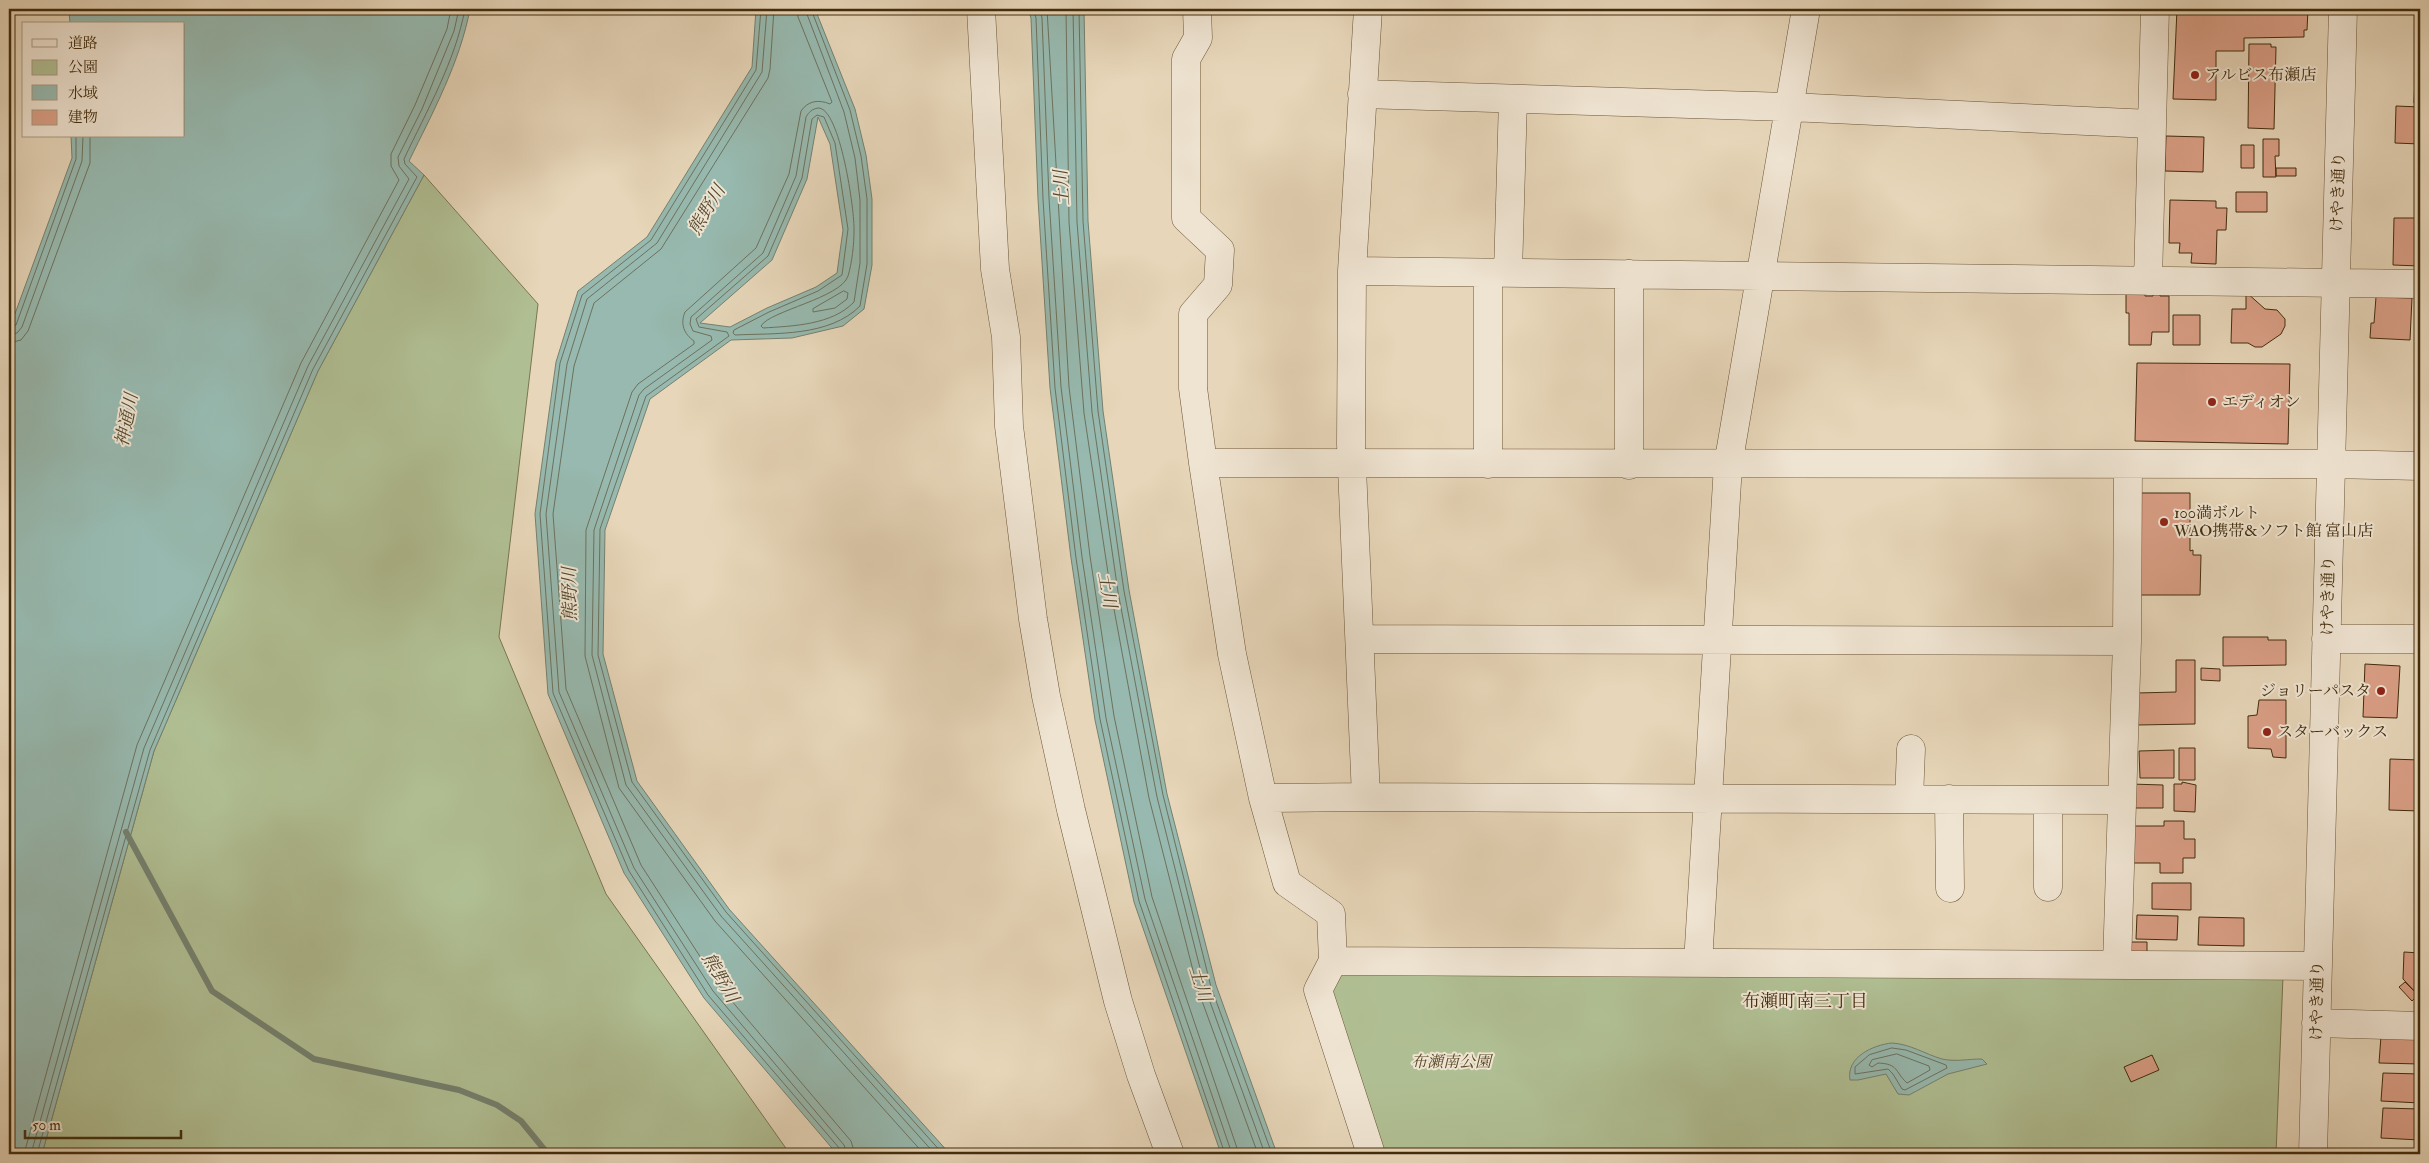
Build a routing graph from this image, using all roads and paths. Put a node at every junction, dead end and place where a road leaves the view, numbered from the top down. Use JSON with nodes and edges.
{"nodes":[{"id":1,"x":981,"y":9,"type":"edge"},
{"id":2,"x":1197,"y":9,"type":"edge"},
{"id":3,"x":1368,"y":9,"type":"edge"},
{"id":4,"x":1806,"y":9,"type":"edge"},
{"id":5,"x":2155,"y":9,"type":"edge"},
{"id":6,"x":2343,"y":9,"type":"edge"},
{"id":7,"x":1362,"y":94,"type":"junction"},
{"id":8,"x":1513,"y":99,"type":"junction"},
{"id":9,"x":1790,"y":107,"type":"junction"},
{"id":10,"x":2151,"y":124,"type":"junction"},
{"id":11,"x":1352,"y":271,"type":"junction"},
{"id":12,"x":1498,"y":273,"type":"junction"},
{"id":13,"x":1628,"y":274,"type":"junction"},
{"id":14,"x":1760,"y":275,"type":"junction"},
{"id":15,"x":2148,"y":281,"type":"junction"},
{"id":16,"x":2336,"y":283,"type":"junction"},
{"id":17,"x":2420,"y":284,"type":"edge"},
{"id":18,"x":1203,"y":463,"type":"junction"},
{"id":19,"x":1351,"y":464,"type":"junction"},
{"id":20,"x":1488,"y":464,"type":"junction"},
{"id":21,"x":2331,"y":464,"type":"junction"},
{"id":22,"x":1629,"y":465,"type":"junction"},
{"id":23,"x":1728,"y":465,"type":"junction"},
{"id":24,"x":2128,"y":465,"type":"junction"},
{"id":25,"x":2420,"y":466,"type":"edge"},
{"id":26,"x":1361,"y":639,"type":"junction"},
{"id":27,"x":2326,"y":639,"type":"junction"},
{"id":28,"x":2420,"y":639,"type":"edge"},
{"id":29,"x":1718,"y":640,"type":"junction"},
{"id":30,"x":2127,"y":642,"type":"junction"},
{"id":31,"x":1911,"y":749,"type":"dead end"},
{"id":32,"x":1366,"y":797,"type":"junction"},
{"id":33,"x":1263,"y":798,"type":"junction"},
{"id":34,"x":1708,"y":798,"type":"junction"},
{"id":35,"x":1909,"y":799,"type":"junction"},
{"id":36,"x":1950,"y":799,"type":"junction"},
{"id":37,"x":2048,"y":800,"type":"junction"},
{"id":38,"x":2121,"y":800,"type":"junction"},
{"id":39,"x":2048,"y":887,"type":"dead end"},
{"id":40,"x":1950,"y":888,"type":"dead end"},
{"id":41,"x":1333,"y":961,"type":"junction"},
{"id":42,"x":1698,"y":963,"type":"junction"},
{"id":43,"x":2117,"y":965,"type":"junction"},
{"id":44,"x":2318,"y":966,"type":"junction"},
{"id":45,"x":2316,"y":1023,"type":"junction"},
{"id":46,"x":2420,"y":1026,"type":"edge"},
{"id":47,"x":1170,"y":1154,"type":"edge"},
{"id":48,"x":1370,"y":1154,"type":"edge"},
{"id":49,"x":2313,"y":1154,"type":"edge"}],
"edges":[{"from":1,"to":47,"type":"street"},
{"from":2,"to":18,"type":"street"},
{"from":3,"to":7,"type":"street"},
{"from":4,"to":9,"type":"street"},
{"from":5,"to":10,"type":"street"},
{"from":6,"to":16,"type":"street","name":"けやき通り"},
{"from":7,"to":8,"type":"street"},
{"from":7,"to":11,"type":"street"},
{"from":8,"to":9,"type":"street"},
{"from":8,"to":12,"type":"street"},
{"from":9,"to":10,"type":"street"},
{"from":9,"to":14,"type":"street"},
{"from":10,"to":15,"type":"street"},
{"from":11,"to":12,"type":"street"},
{"from":11,"to":19,"type":"street"},
{"from":12,"to":13,"type":"street"},
{"from":12,"to":20,"type":"street"},
{"from":13,"to":14,"type":"street"},
{"from":13,"to":22,"type":"street"},
{"from":14,"to":15,"type":"street"},
{"from":14,"to":23,"type":"street"},
{"from":15,"to":16,"type":"street"},
{"from":16,"to":17,"type":"street"},
{"from":16,"to":21,"type":"street","name":"けやき通り"},
{"from":18,"to":19,"type":"street"},
{"from":18,"to":33,"type":"street"},
{"from":19,"to":20,"type":"street"},
{"from":19,"to":26,"type":"street"},
{"from":20,"to":22,"type":"street"},
{"from":21,"to":24,"type":"street"},
{"from":21,"to":25,"type":"street"},
{"from":21,"to":27,"type":"street","name":"けやき通り"},
{"from":22,"to":23,"type":"street"},
{"from":23,"to":24,"type":"street"},
{"from":23,"to":29,"type":"street"},
{"from":24,"to":30,"type":"street"},
{"from":26,"to":29,"type":"street"},
{"from":26,"to":32,"type":"street"},
{"from":27,"to":28,"type":"street"},
{"from":27,"to":44,"type":"street","name":"けやき通り"},
{"from":29,"to":30,"type":"street"},
{"from":29,"to":34,"type":"street"},
{"from":30,"to":38,"type":"street"},
{"from":31,"to":35,"type":"street"},
{"from":32,"to":33,"type":"street"},
{"from":32,"to":34,"type":"street"},
{"from":33,"to":41,"type":"street"},
{"from":34,"to":35,"type":"street"},
{"from":34,"to":42,"type":"street"},
{"from":35,"to":36,"type":"street"},
{"from":36,"to":37,"type":"street"},
{"from":36,"to":40,"type":"street"},
{"from":37,"to":38,"type":"street"},
{"from":37,"to":39,"type":"street"},
{"from":38,"to":43,"type":"street"},
{"from":41,"to":42,"type":"street"},
{"from":41,"to":48,"type":"street"},
{"from":42,"to":43,"type":"street"},
{"from":43,"to":44,"type":"street"},
{"from":44,"to":45,"type":"street","name":"けやき通り"},
{"from":45,"to":46,"type":"street"},
{"from":45,"to":49,"type":"street","name":"けやき通り"}]}
